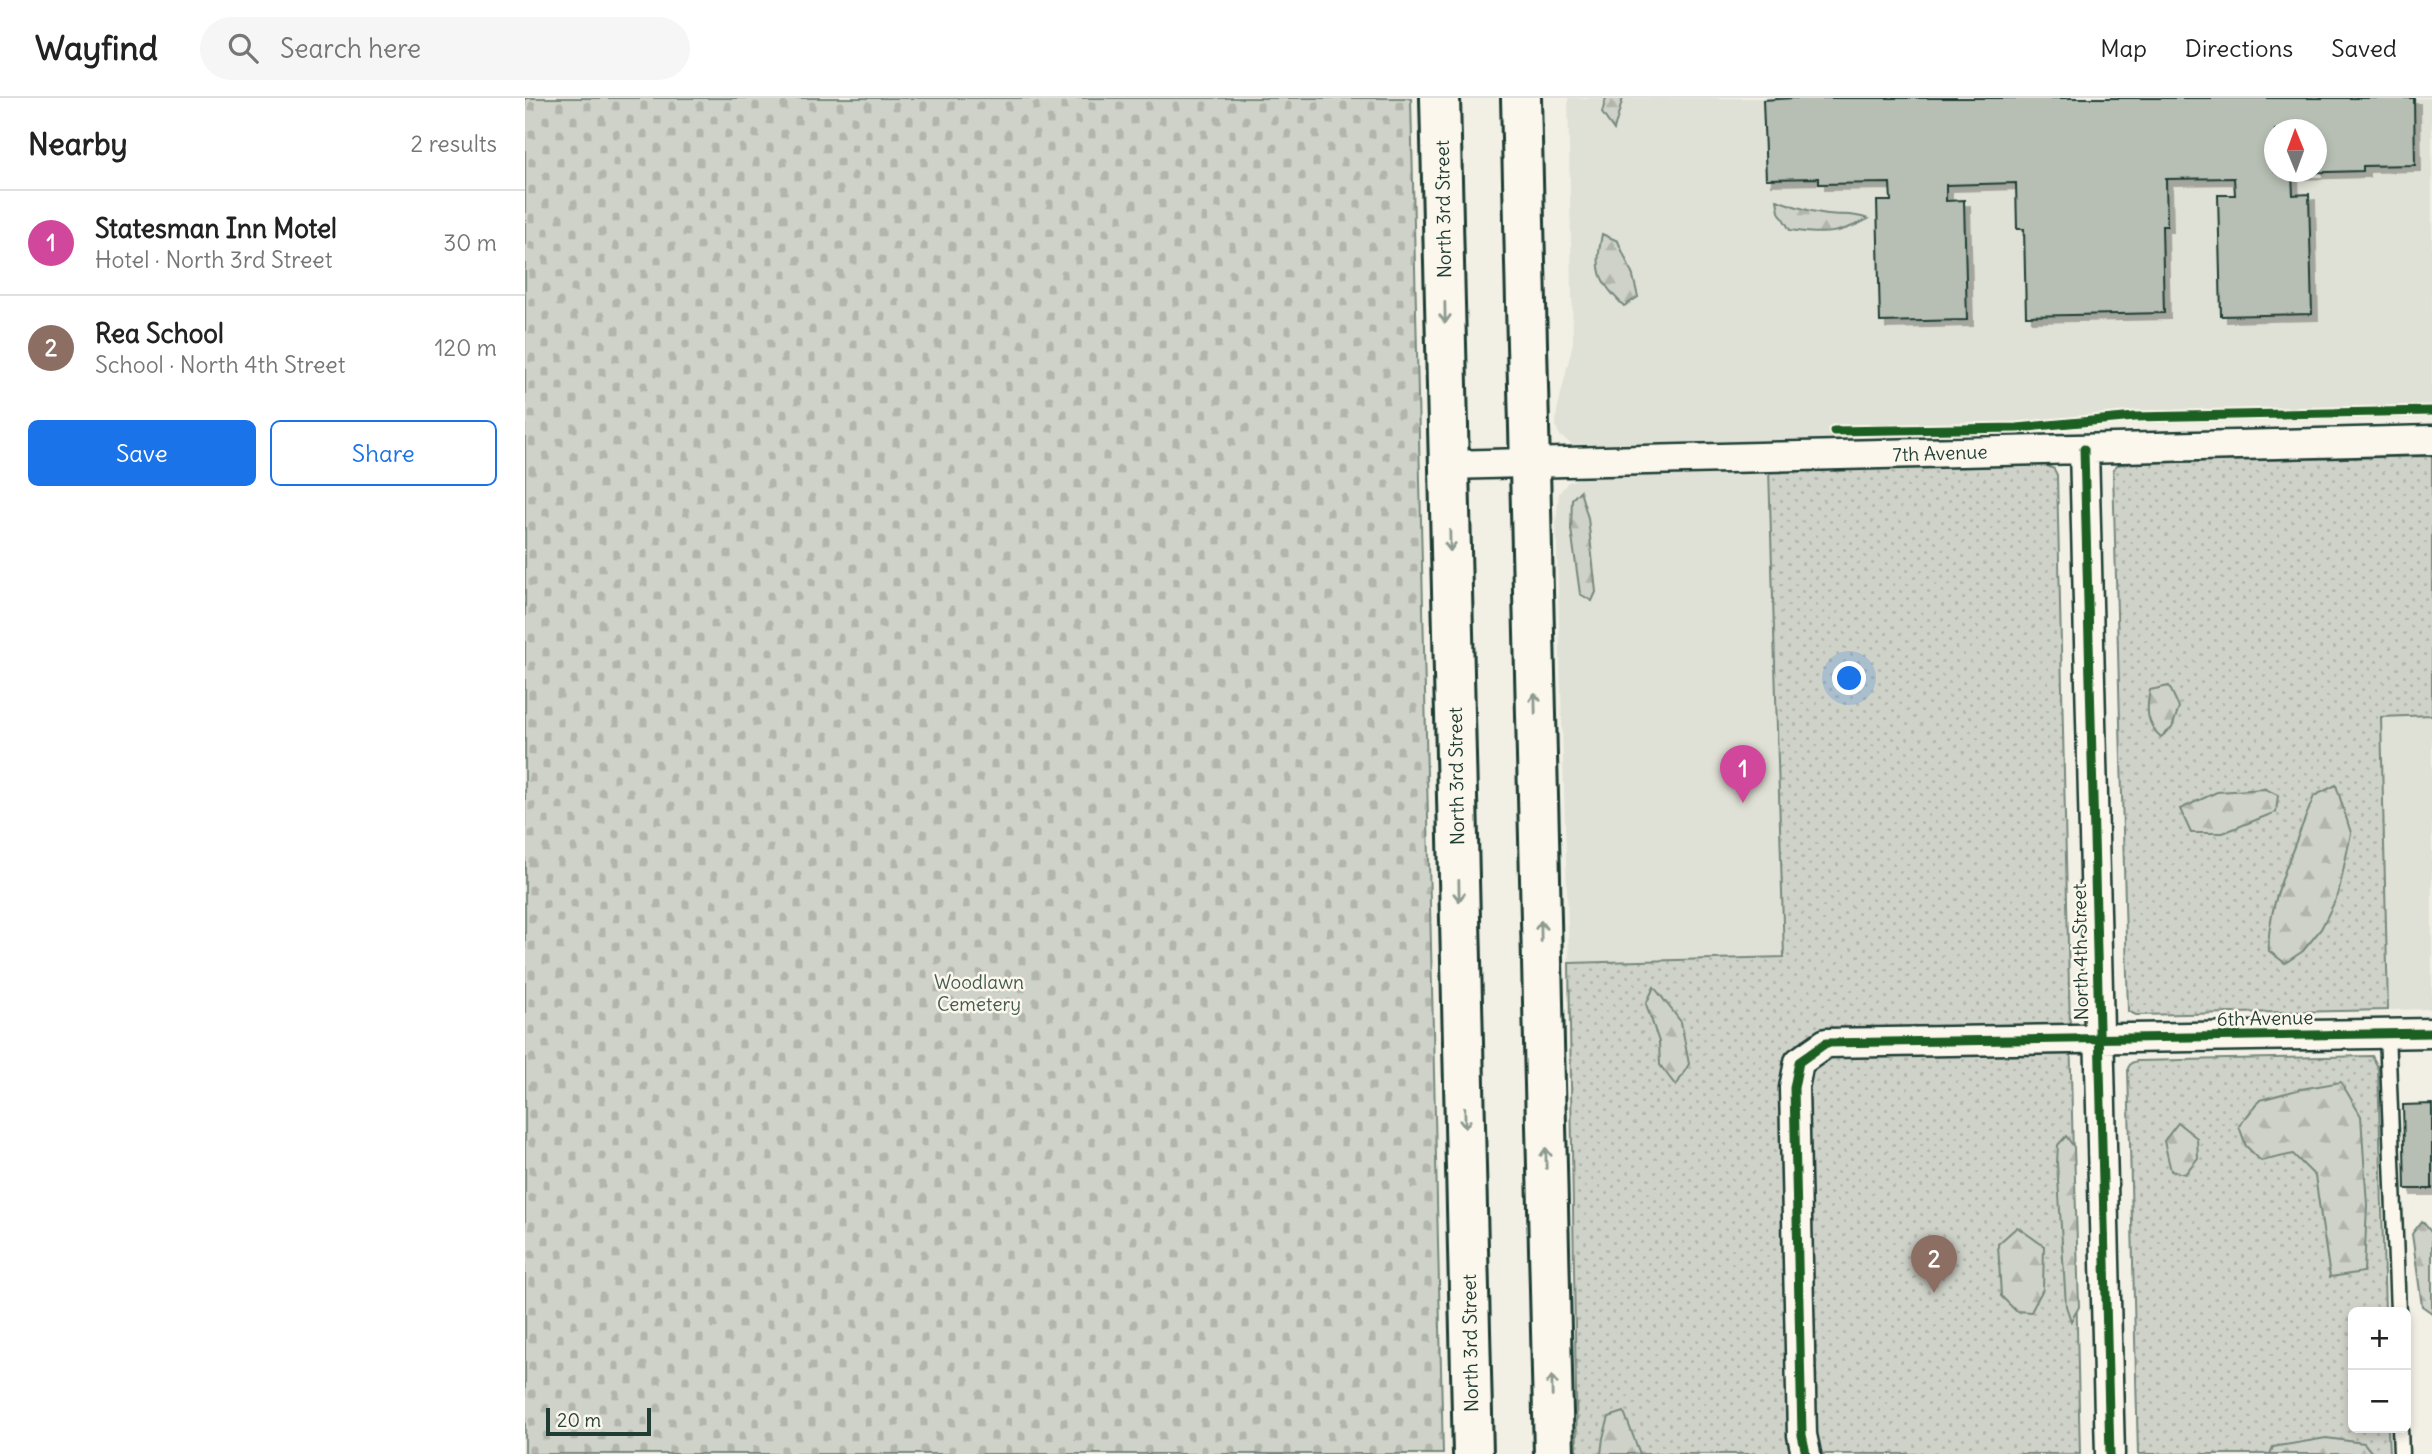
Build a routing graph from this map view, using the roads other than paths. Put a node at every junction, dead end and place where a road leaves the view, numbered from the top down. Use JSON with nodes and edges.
{"nodes":[{"id":1,"x":1440,"y":98,"type":"edge"},
{"id":2,"x":1521,"y":98,"type":"edge"},
{"id":3,"x":2432,"y":440,"type":"edge"},
{"id":4,"x":2084,"y":449,"type":"junction"},
{"id":5,"x":1529,"y":463,"type":"junction"},
{"id":6,"x":1449,"y":465,"type":"junction"},
{"id":7,"x":2387,"y":1033,"type":"junction"},
{"id":8,"x":2432,"y":1033,"type":"edge"},
{"id":9,"x":2099,"y":1039,"type":"junction"},
{"id":10,"x":2398,"y":1307,"type":"edge"},
{"id":11,"x":2400,"y":1433,"type":"edge"},
{"id":12,"x":1473,"y":1454,"type":"edge"},
{"id":13,"x":1554,"y":1454,"type":"edge"},
{"id":14,"x":1806,"y":1454,"type":"edge"},
{"id":15,"x":2110,"y":1454,"type":"edge"},
{"id":16,"x":2401,"y":1454,"type":"edge"}],
"edges":[{"from":1,"to":6,"type":"highway","name":"North 3rd Street","one_way":true},
{"from":2,"to":5,"type":"highway"},
{"from":3,"to":4,"type":"street","name":"7th Avenue"},
{"from":4,"to":5,"type":"street","name":"7th Avenue"},
{"from":4,"to":9,"type":"street","name":"North 4th Street"},
{"from":5,"to":6,"type":"street","name":"7th Avenue"},
{"from":13,"to":5,"type":"highway","one_way":true},
{"from":6,"to":12,"type":"highway","name":"North 3rd Street","one_way":true},
{"from":7,"to":8,"type":"street","name":"6th Avenue"},
{"from":7,"to":9,"type":"street","name":"6th Avenue"},
{"from":7,"to":10,"type":"lane"},
{"from":9,"to":14,"type":"street","name":"6th Avenue"},
{"from":9,"to":15,"type":"street","name":"North 4th Street"},
{"from":11,"to":16,"type":"lane"}]}
